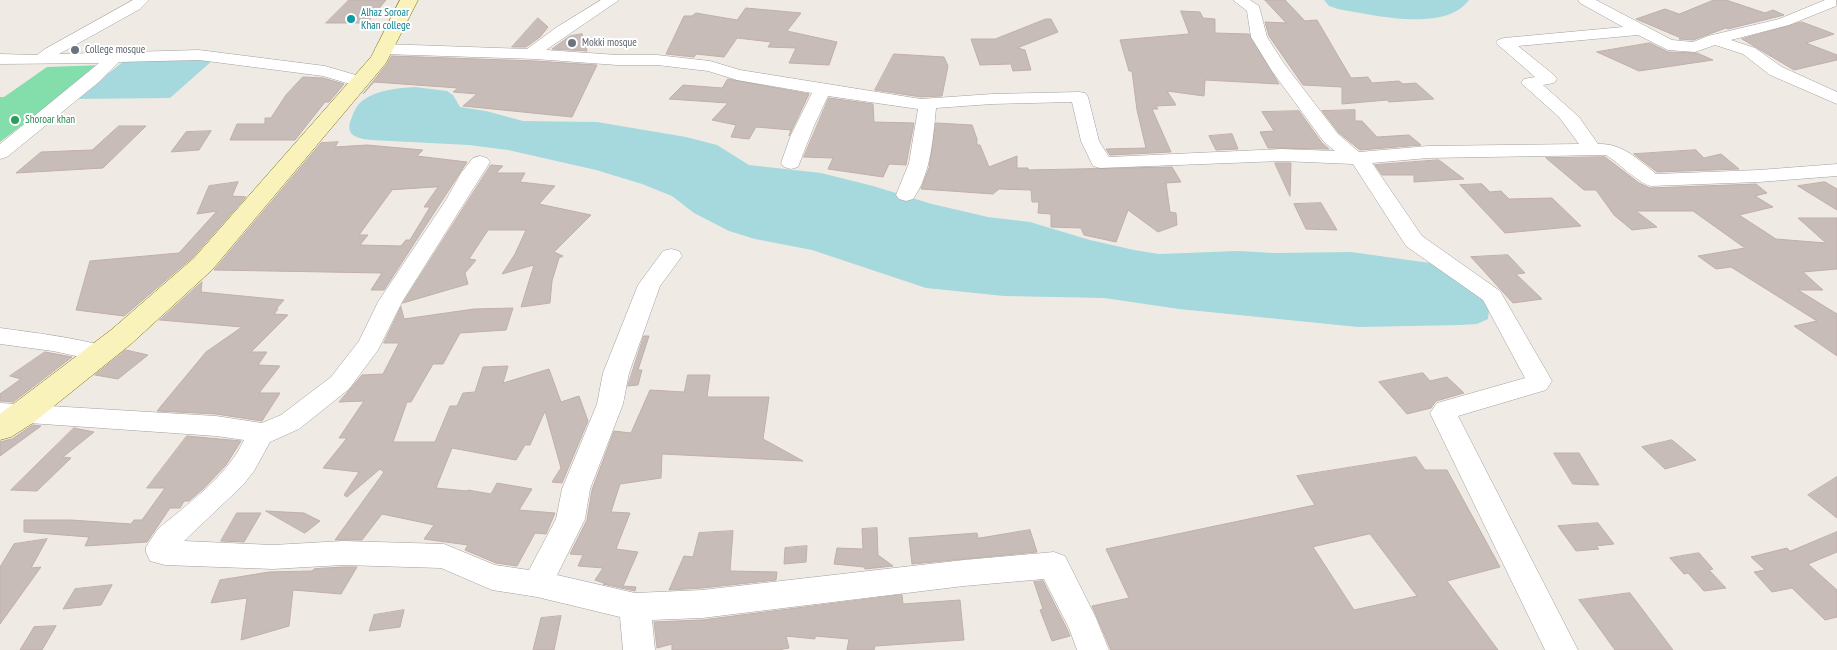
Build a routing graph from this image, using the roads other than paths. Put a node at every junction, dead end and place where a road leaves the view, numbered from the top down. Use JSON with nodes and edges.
{"nodes":[{"id":1,"x":142,"y":0,"type":"edge"},
{"id":2,"x":408,"y":0,"type":"edge"},
{"id":3,"x":612,"y":0,"type":"edge"},
{"id":4,"x":1240,"y":0,"type":"edge"},
{"id":5,"x":1585,"y":0,"type":"edge"},
{"id":6,"x":1831,"y":3,"type":"dead end"},
{"id":7,"x":1641,"y":30,"type":"junction"},
{"id":8,"x":1714,"y":39,"type":"junction"},
{"id":9,"x":384,"y":49,"type":"junction"},
{"id":10,"x":530,"y":54,"type":"junction"},
{"id":11,"x":114,"y":58,"type":"junction"},
{"id":12,"x":0,"y":59,"type":"edge"},
{"id":13,"x":41,"y":60,"type":"junction"},
{"id":14,"x":360,"y":82,"type":"junction"},
{"id":15,"x":823,"y":90,"type":"junction"},
{"id":16,"x":1837,"y":99,"type":"edge"},
{"id":17,"x":928,"y":103,"type":"junction"},
{"id":18,"x":1592,"y":150,"type":"junction"},
{"id":19,"x":0,"y":153,"type":"edge"},
{"id":20,"x":1356,"y":158,"type":"junction"},
{"id":21,"x":480,"y":162,"type":"dead end"},
{"id":22,"x":791,"y":164,"type":"dead end"},
{"id":23,"x":1837,"y":170,"type":"edge"},
{"id":24,"x":906,"y":195,"type":"dead end"},
{"id":25,"x":671,"y":256,"type":"dead end"},
{"id":26,"x":0,"y":336,"type":"edge"},
{"id":27,"x":99,"y":353,"type":"junction"},
{"id":28,"x":7,"y":419,"type":"edge"},
{"id":29,"x":259,"y":436,"type":"junction"},
{"id":30,"x":537,"y":584,"type":"junction"},
{"id":31,"x":635,"y":607,"type":"junction"},
{"id":32,"x":640,"y":650,"type":"edge"},
{"id":33,"x":1093,"y":650,"type":"edge"},
{"id":34,"x":1562,"y":650,"type":"edge"}],
"edges":[{"from":1,"to":13,"type":"street"},
{"from":2,"to":9,"type":"street"},
{"from":3,"to":10,"type":"street"},
{"from":4,"to":20,"type":"street"},
{"from":5,"to":7,"type":"street"},
{"from":6,"to":8,"type":"street"},
{"from":7,"to":8,"type":"street"},
{"from":7,"to":18,"type":"street"},
{"from":8,"to":16,"type":"street"},
{"from":9,"to":10,"type":"street"},
{"from":9,"to":14,"type":"street"},
{"from":10,"to":15,"type":"street"},
{"from":11,"to":13,"type":"street"},
{"from":11,"to":14,"type":"street"},
{"from":11,"to":19,"type":"street"},
{"from":12,"to":13,"type":"street"},
{"from":14,"to":27,"type":"street"},
{"from":15,"to":17,"type":"street"},
{"from":15,"to":22,"type":"street"},
{"from":17,"to":20,"type":"street"},
{"from":17,"to":24,"type":"street"},
{"from":18,"to":20,"type":"street"},
{"from":18,"to":23,"type":"street"},
{"from":20,"to":34,"type":"street"},
{"from":21,"to":29,"type":"street"},
{"from":25,"to":30,"type":"street"},
{"from":26,"to":27,"type":"street"},
{"from":27,"to":28,"type":"street"},
{"from":28,"to":29,"type":"street"},
{"from":29,"to":30,"type":"street"},
{"from":30,"to":31,"type":"street"},
{"from":31,"to":32,"type":"street"},
{"from":31,"to":33,"type":"street"}]}
